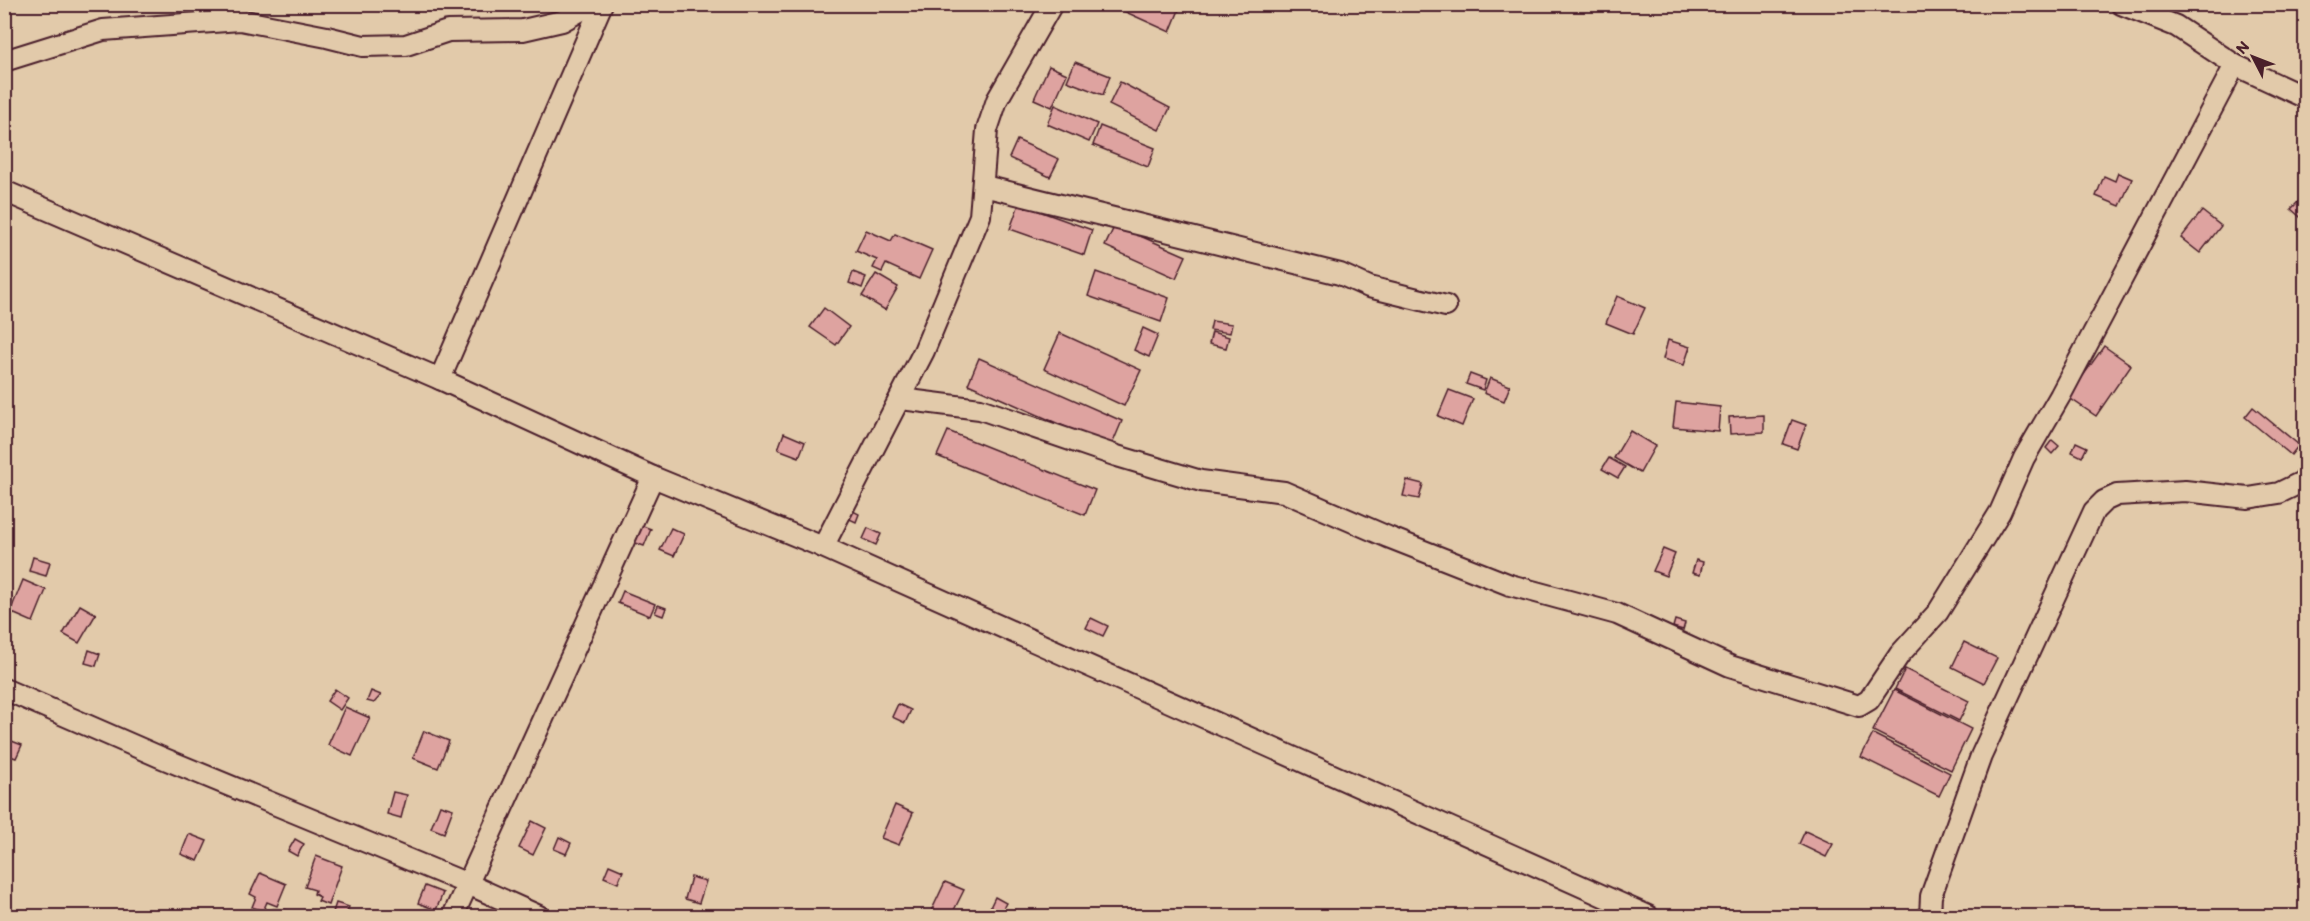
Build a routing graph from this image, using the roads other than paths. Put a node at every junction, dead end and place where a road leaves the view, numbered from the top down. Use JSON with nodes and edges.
{"nodes":[{"id":1,"x":592,"y":4,"type":"edge"},
{"id":2,"x":602,"y":4,"type":"edge"},
{"id":3,"x":1052,"y":4,"type":"edge"},
{"id":4,"x":2121,"y":4,"type":"edge"},
{"id":5,"x":4,"y":61,"type":"edge"},
{"id":6,"x":2235,"y":65,"type":"junction"},
{"id":7,"x":2306,"y":98,"type":"edge"},
{"id":8,"x":984,"y":186,"type":"junction"},
{"id":9,"x":4,"y":191,"type":"edge"},
{"id":10,"x":1446,"y":306,"type":"dead end"},
{"id":11,"x":440,"y":380,"type":"junction"},
{"id":12,"x":901,"y":399,"type":"junction"},
{"id":13,"x":653,"y":477,"type":"junction"},
{"id":14,"x":2306,"y":480,"type":"edge"},
{"id":15,"x":823,"y":547,"type":"junction"},
{"id":16,"x":4,"y":688,"type":"edge"},
{"id":17,"x":468,"y":884,"type":"junction"},
{"id":18,"x":453,"y":916,"type":"edge"},
{"id":19,"x":538,"y":916,"type":"edge"},
{"id":20,"x":1648,"y":916,"type":"edge"},
{"id":21,"x":1930,"y":916,"type":"edge"}],
"edges":[{"from":1,"to":5,"type":"street"},
{"from":2,"to":11,"type":"street"},
{"from":3,"to":8,"type":"street"},
{"from":4,"to":6,"type":"street"},
{"from":6,"to":7,"type":"street"},
{"from":6,"to":12,"type":"street"},
{"from":8,"to":10,"type":"street"},
{"from":8,"to":12,"type":"street"},
{"from":9,"to":11,"type":"street"},
{"from":11,"to":13,"type":"street"},
{"from":12,"to":15,"type":"street"},
{"from":13,"to":15,"type":"street"},
{"from":13,"to":17,"type":"street"},
{"from":14,"to":21,"type":"street"},
{"from":15,"to":20,"type":"street"},
{"from":16,"to":17,"type":"street"},
{"from":17,"to":18,"type":"street"},
{"from":17,"to":19,"type":"street"}]}
